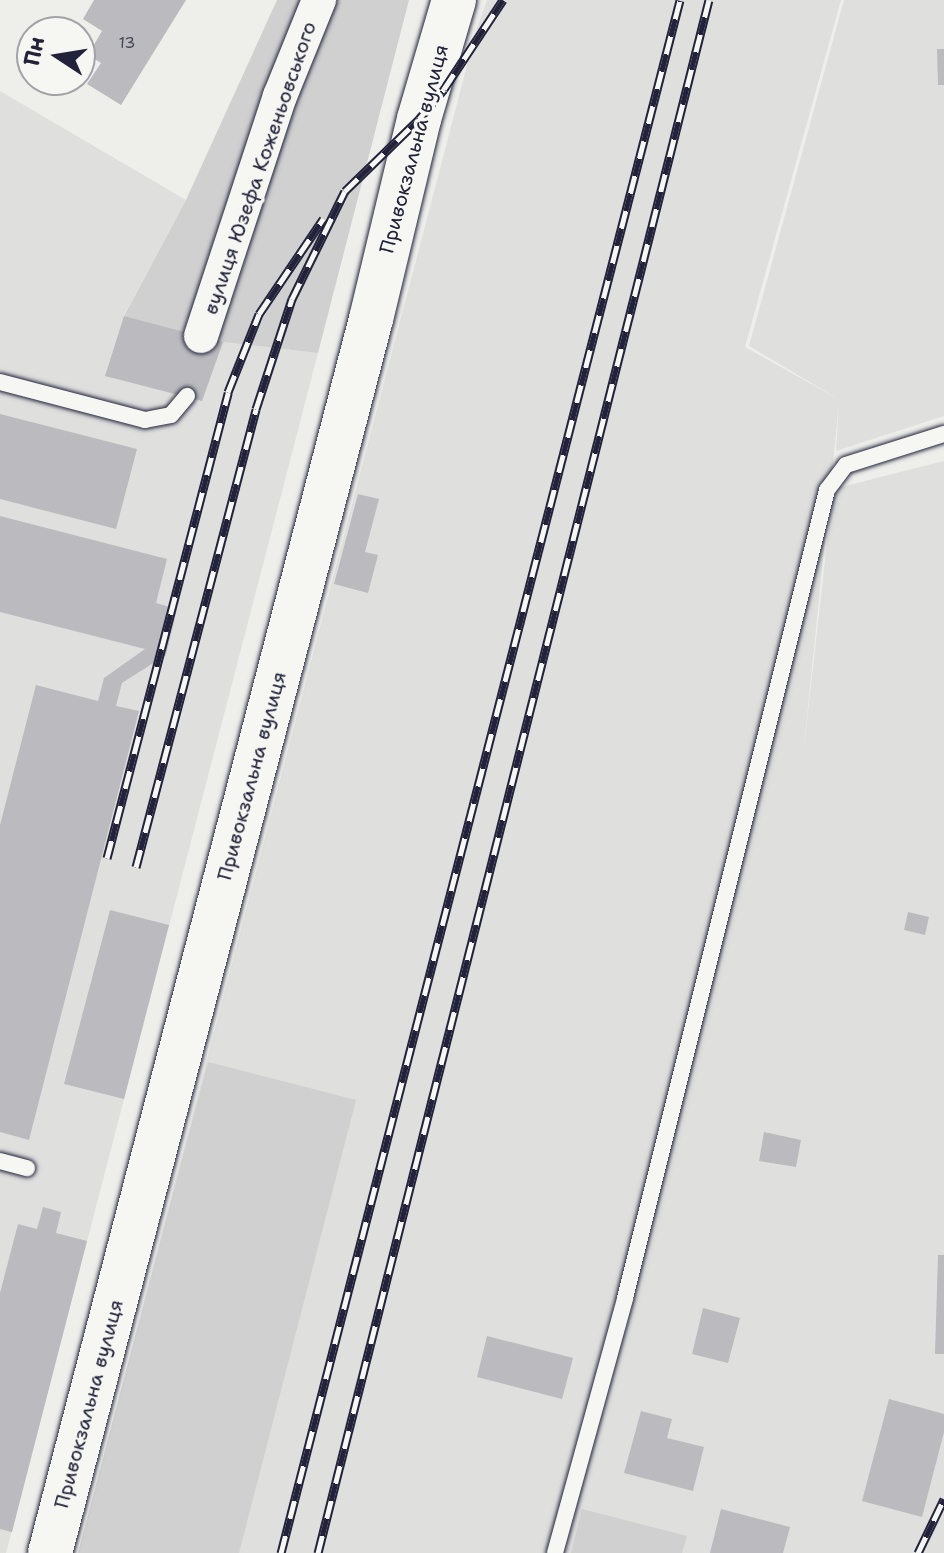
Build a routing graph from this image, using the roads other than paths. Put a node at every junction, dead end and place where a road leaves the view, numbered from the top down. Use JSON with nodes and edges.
{"nodes":[{"id":1,"x":319,"y":0,"type":"edge"},
{"id":2,"x":454,"y":0,"type":"edge"},
{"id":3,"x":201,"y":336,"type":"dead end"},
{"id":4,"x":0,"y":382,"type":"edge"},
{"id":5,"x":187,"y":396,"type":"dead end"},
{"id":6,"x":944,"y":434,"type":"edge"},
{"id":7,"x":0,"y":1161,"type":"edge"},
{"id":8,"x":27,"y":1168,"type":"dead end"},
{"id":9,"x":50,"y":1553,"type":"edge"},
{"id":10,"x":555,"y":1553,"type":"edge"}],
"edges":[{"from":1,"to":3,"type":"street","name":"вулиця Юзефа Коженьовського"},
{"from":2,"to":9,"type":"main road","name":"Привокзальна вулиця"},
{"from":4,"to":5,"type":"lane"},
{"from":6,"to":10,"type":"lane"},
{"from":7,"to":8,"type":"lane"}]}
